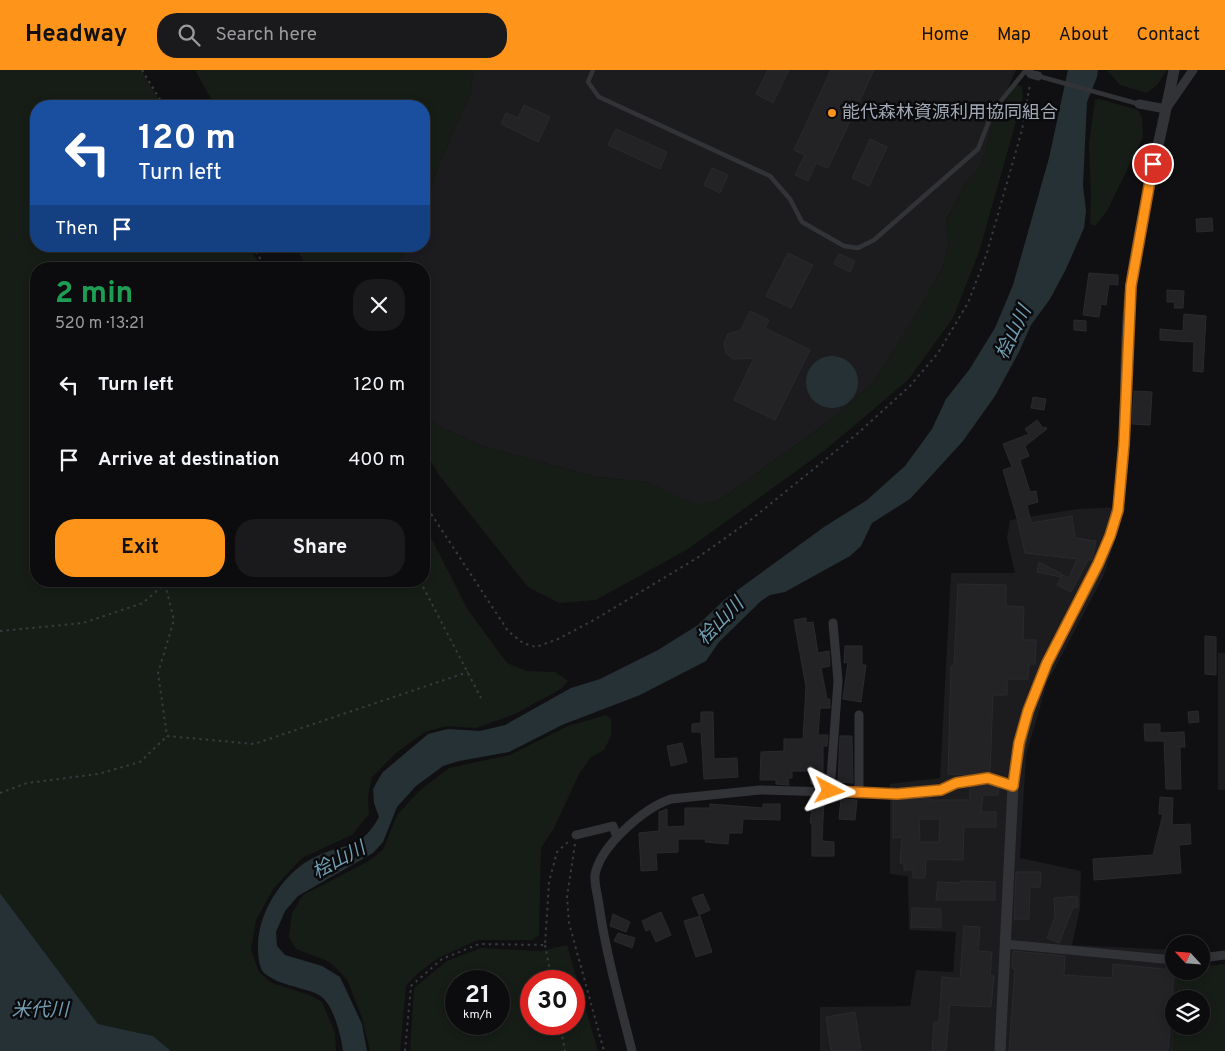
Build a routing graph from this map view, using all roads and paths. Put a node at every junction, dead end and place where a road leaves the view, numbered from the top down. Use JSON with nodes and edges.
{"nodes":[{"id":1,"x":142,"y":70,"type":"edge"},
{"id":2,"x":593,"y":70,"type":"edge"},
{"id":3,"x":1174,"y":70,"type":"edge"},
{"id":4,"x":1193,"y":70,"type":"edge"},
{"id":5,"x":1031,"y":72,"type":"edge"},
{"id":6,"x":160,"y":100,"type":"edge"},
{"id":7,"x":1139,"y":104,"type":"joint"},
{"id":8,"x":1166,"y":109,"type":"junction"},
{"id":9,"x":430,"y":512,"type":"edge"},
{"id":10,"x":162,"y":587,"type":"edge"},
{"id":11,"x":166,"y":587,"type":"edge"},
{"id":12,"x":423,"y":587,"type":"edge"},
{"id":13,"x":833,"y":623,"type":"dead end"},
{"id":14,"x":0,"y":631,"type":"edge"},
{"id":15,"x":468,"y":672,"type":"junction"},
{"id":16,"x":482,"y":698,"type":"dead end"},
{"id":17,"x":859,"y":715,"type":"dead end"},
{"id":18,"x":167,"y":736,"type":"junction"},
{"id":19,"x":1013,"y":786,"type":"junction"},
{"id":20,"x":830,"y":791,"type":"junction"},
{"id":21,"x":0,"y":793,"type":"edge"},
{"id":22,"x":859,"y":793,"type":"junction"},
{"id":23,"x":576,"y":834,"type":"junction"},
{"id":24,"x":617,"y":837,"type":"junction"},
{"id":25,"x":1005,"y":944,"type":"junction"},
{"id":26,"x":545,"y":945,"type":"junction"},
{"id":27,"x":1225,"y":955,"type":"edge"},
{"id":28,"x":1210,"y":957,"type":"edge"},
{"id":29,"x":1165,"y":959,"type":"edge"},
{"id":30,"x":550,"y":970,"type":"edge"},
{"id":31,"x":562,"y":1035,"type":"edge"},
{"id":32,"x":405,"y":1051,"type":"edge"},
{"id":33,"x":565,"y":1051,"type":"edge"},
{"id":34,"x":604,"y":1051,"type":"edge"},
{"id":35,"x":632,"y":1051,"type":"edge"},
{"id":36,"x":1000,"y":1051,"type":"edge"}],
"edges":[{"from":1,"to":6,"type":"path"},
{"from":2,"to":5,"type":"lane"},
{"from":3,"to":8,"type":"street"},
{"from":4,"to":8,"type":"street"},
{"from":5,"to":7,"type":"lane"},
{"from":5,"to":9,"type":"path"},
{"from":7,"to":8,"type":"street"},
{"from":8,"to":19,"type":"street"},
{"from":10,"to":14,"type":"path"},
{"from":11,"to":18,"type":"path"},
{"from":12,"to":15,"type":"path"},
{"from":13,"to":20,"type":"street"},
{"from":15,"to":16,"type":"path"},
{"from":15,"to":18,"type":"path"},
{"from":17,"to":22,"type":"street"},
{"from":18,"to":21,"type":"path"},
{"from":19,"to":22,"type":"street"},
{"from":19,"to":25,"type":"street"},
{"from":20,"to":22,"type":"street"},
{"from":20,"to":24,"type":"street"},
{"from":23,"to":24,"type":"street"},
{"from":23,"to":26,"type":"path"},
{"from":23,"to":34,"type":"path"},
{"from":24,"to":35,"type":"street"},
{"from":25,"to":29,"type":"street"},
{"from":25,"to":36,"type":"street"},
{"from":26,"to":30,"type":"path"},
{"from":26,"to":32,"type":"path"},
{"from":27,"to":28,"type":"street"},
{"from":31,"to":33,"type":"path"}]}
